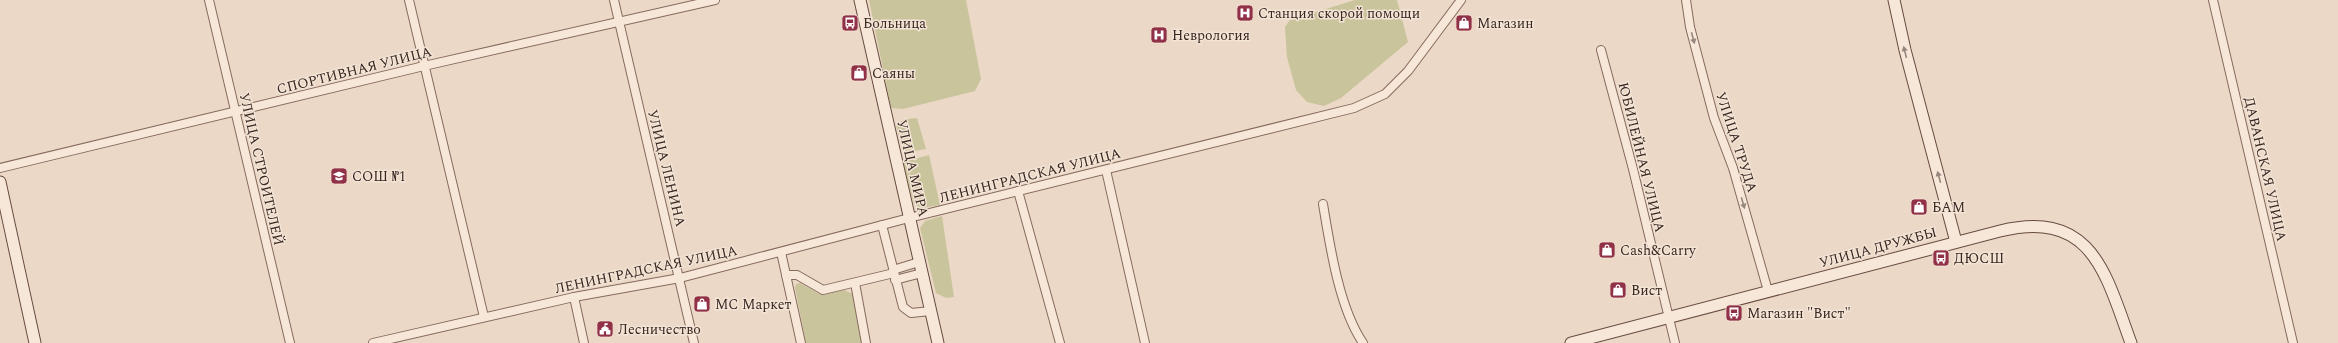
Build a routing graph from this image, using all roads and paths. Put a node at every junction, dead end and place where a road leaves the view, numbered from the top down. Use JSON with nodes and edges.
{"nodes":[{"id":1,"x":209,"y":0,"type":"edge"},
{"id":2,"x":409,"y":0,"type":"edge"},
{"id":3,"x":614,"y":0,"type":"edge"},
{"id":4,"x":715,"y":0,"type":"edge"},
{"id":5,"x":860,"y":0,"type":"edge"},
{"id":6,"x":1461,"y":0,"type":"edge"},
{"id":7,"x":1686,"y":0,"type":"edge"},
{"id":8,"x":1894,"y":0,"type":"edge"},
{"id":9,"x":2213,"y":0,"type":"edge"},
{"id":10,"x":619,"y":23,"type":"junction"},
{"id":11,"x":1601,"y":50,"type":"dead end"},
{"id":12,"x":424,"y":66,"type":"junction"},
{"id":13,"x":235,"y":113,"type":"junction"},
{"id":14,"x":0,"y":168,"type":"edge"},
{"id":15,"x":1106,"y":170,"type":"junction"},
{"id":16,"x":0,"y":182,"type":"edge"},
{"id":17,"x":1018,"y":191,"type":"junction"},
{"id":18,"x":1323,"y":204,"type":"dead end"},
{"id":19,"x":909,"y":218,"type":"junction"},
{"id":20,"x":882,"y":225,"type":"junction"},
{"id":21,"x":1956,"y":242,"type":"junction"},
{"id":22,"x":781,"y":252,"type":"junction"},
{"id":23,"x":920,"y":267,"type":"junction"},
{"id":24,"x":894,"y":274,"type":"junction"},
{"id":25,"x":786,"y":275,"type":"junction"},
{"id":26,"x":680,"y":278,"type":"junction"},
{"id":27,"x":855,"y":283,"type":"junction"},
{"id":28,"x":1768,"y":291,"type":"junction"},
{"id":29,"x":574,"y":297,"type":"junction"},
{"id":30,"x":931,"y":311,"type":"junction"},
{"id":31,"x":484,"y":317,"type":"junction"},
{"id":32,"x":1668,"y":317,"type":"junction"},
{"id":33,"x":35,"y":343,"type":"edge"},
{"id":34,"x":290,"y":343,"type":"edge"},
{"id":35,"x":373,"y":343,"type":"edge"},
{"id":36,"x":584,"y":343,"type":"edge"},
{"id":37,"x":694,"y":343,"type":"edge"},
{"id":38,"x":801,"y":343,"type":"edge"},
{"id":39,"x":866,"y":343,"type":"edge"},
{"id":40,"x":938,"y":343,"type":"edge"},
{"id":41,"x":1060,"y":343,"type":"edge"},
{"id":42,"x":1146,"y":343,"type":"edge"},
{"id":43,"x":1363,"y":343,"type":"edge"},
{"id":44,"x":1571,"y":343,"type":"edge"},
{"id":45,"x":1675,"y":343,"type":"edge"},
{"id":46,"x":2131,"y":343,"type":"edge"},
{"id":47,"x":2293,"y":343,"type":"edge"}],
"edges":[{"from":1,"to":13,"type":"street","name":"УЛИЦА СТРОИТЕЛЕЙ"},
{"from":2,"to":12,"type":"street"},
{"from":3,"to":10,"type":"street","name":"УЛИЦА ЛЕНИНА"},
{"from":4,"to":10,"type":"street","name":"СПОРТИВНАЯ УЛИЦА"},
{"from":5,"to":19,"type":"street","name":"УЛИЦА МИРА"},
{"from":6,"to":15,"type":"street","name":"ЛЕНИНГРАДСКАЯ УЛИЦА"},
{"from":7,"to":28,"type":"street","name":"УЛИЦА ТРУДА","one_way":true},
{"from":21,"to":8,"type":"street","one_way":true},
{"from":9,"to":47,"type":"street","name":"ДАВАНСКАЯ УЛИЦА"},
{"from":10,"to":12,"type":"street","name":"СПОРТИВНАЯ УЛИЦА"},
{"from":10,"to":26,"type":"street","name":"УЛИЦА ЛЕНИНА"},
{"from":11,"to":32,"type":"street","name":"ЮБИЛЕЙНАЯ УЛИЦА"},
{"from":12,"to":13,"type":"street","name":"СПОРТИВНАЯ УЛИЦА"},
{"from":12,"to":31,"type":"street"},
{"from":13,"to":14,"type":"street","name":"СПОРТИВНАЯ УЛИЦА"},
{"from":13,"to":34,"type":"street","name":"УЛИЦА СТРОИТЕЛЕЙ"},
{"from":15,"to":17,"type":"street","name":"ЛЕНИНГРАДСКАЯ УЛИЦА"},
{"from":15,"to":42,"type":"street"},
{"from":16,"to":33,"type":"street"},
{"from":17,"to":19,"type":"street","name":"ЛЕНИНГРАДСКАЯ УЛИЦА"},
{"from":17,"to":41,"type":"street"},
{"from":18,"to":43,"type":"street"},
{"from":19,"to":20,"type":"street","name":"ЛЕНИНГРАДСКАЯ УЛИЦА"},
{"from":19,"to":23,"type":"street","name":"УЛИЦА МИРА"},
{"from":20,"to":22,"type":"street","name":"ЛЕНИНГРАДСКАЯ УЛИЦА"},
{"from":20,"to":24,"type":"street"},
{"from":21,"to":28,"type":"street","name":"УЛИЦА ДРУЖБЫ"},
{"from":21,"to":46,"type":"street","name":"УЛИЦА ДРУЖБЫ"},
{"from":22,"to":25,"type":"street"},
{"from":22,"to":26,"type":"street","name":"ЛЕНИНГРАДСКАЯ УЛИЦА"},
{"from":23,"to":24,"type":"street"},
{"from":23,"to":30,"type":"street","name":"УЛИЦА МИРА"},
{"from":24,"to":27,"type":"street"},
{"from":24,"to":30,"type":"street"},
{"from":25,"to":27,"type":"street"},
{"from":25,"to":38,"type":"street"},
{"from":26,"to":29,"type":"street","name":"ЛЕНИНГРАДСКАЯ УЛИЦА"},
{"from":26,"to":37,"type":"street","name":"УЛИЦА ЛЕНИНА"},
{"from":27,"to":39,"type":"street"},
{"from":28,"to":32,"type":"street","name":"УЛИЦА ДРУЖБЫ"},
{"from":29,"to":31,"type":"street","name":"ЛЕНИНГРАДСКАЯ УЛИЦА"},
{"from":29,"to":36,"type":"street"},
{"from":30,"to":40,"type":"street","name":"УЛИЦА МИРА"},
{"from":31,"to":35,"type":"street","name":"ЛЕНИНГРАДСКАЯ УЛИЦА"},
{"from":32,"to":44,"type":"street","name":"УЛИЦА ДРУЖБЫ"},
{"from":32,"to":45,"type":"street","name":"ЮБИЛЕЙНАЯ УЛИЦА"}]}
